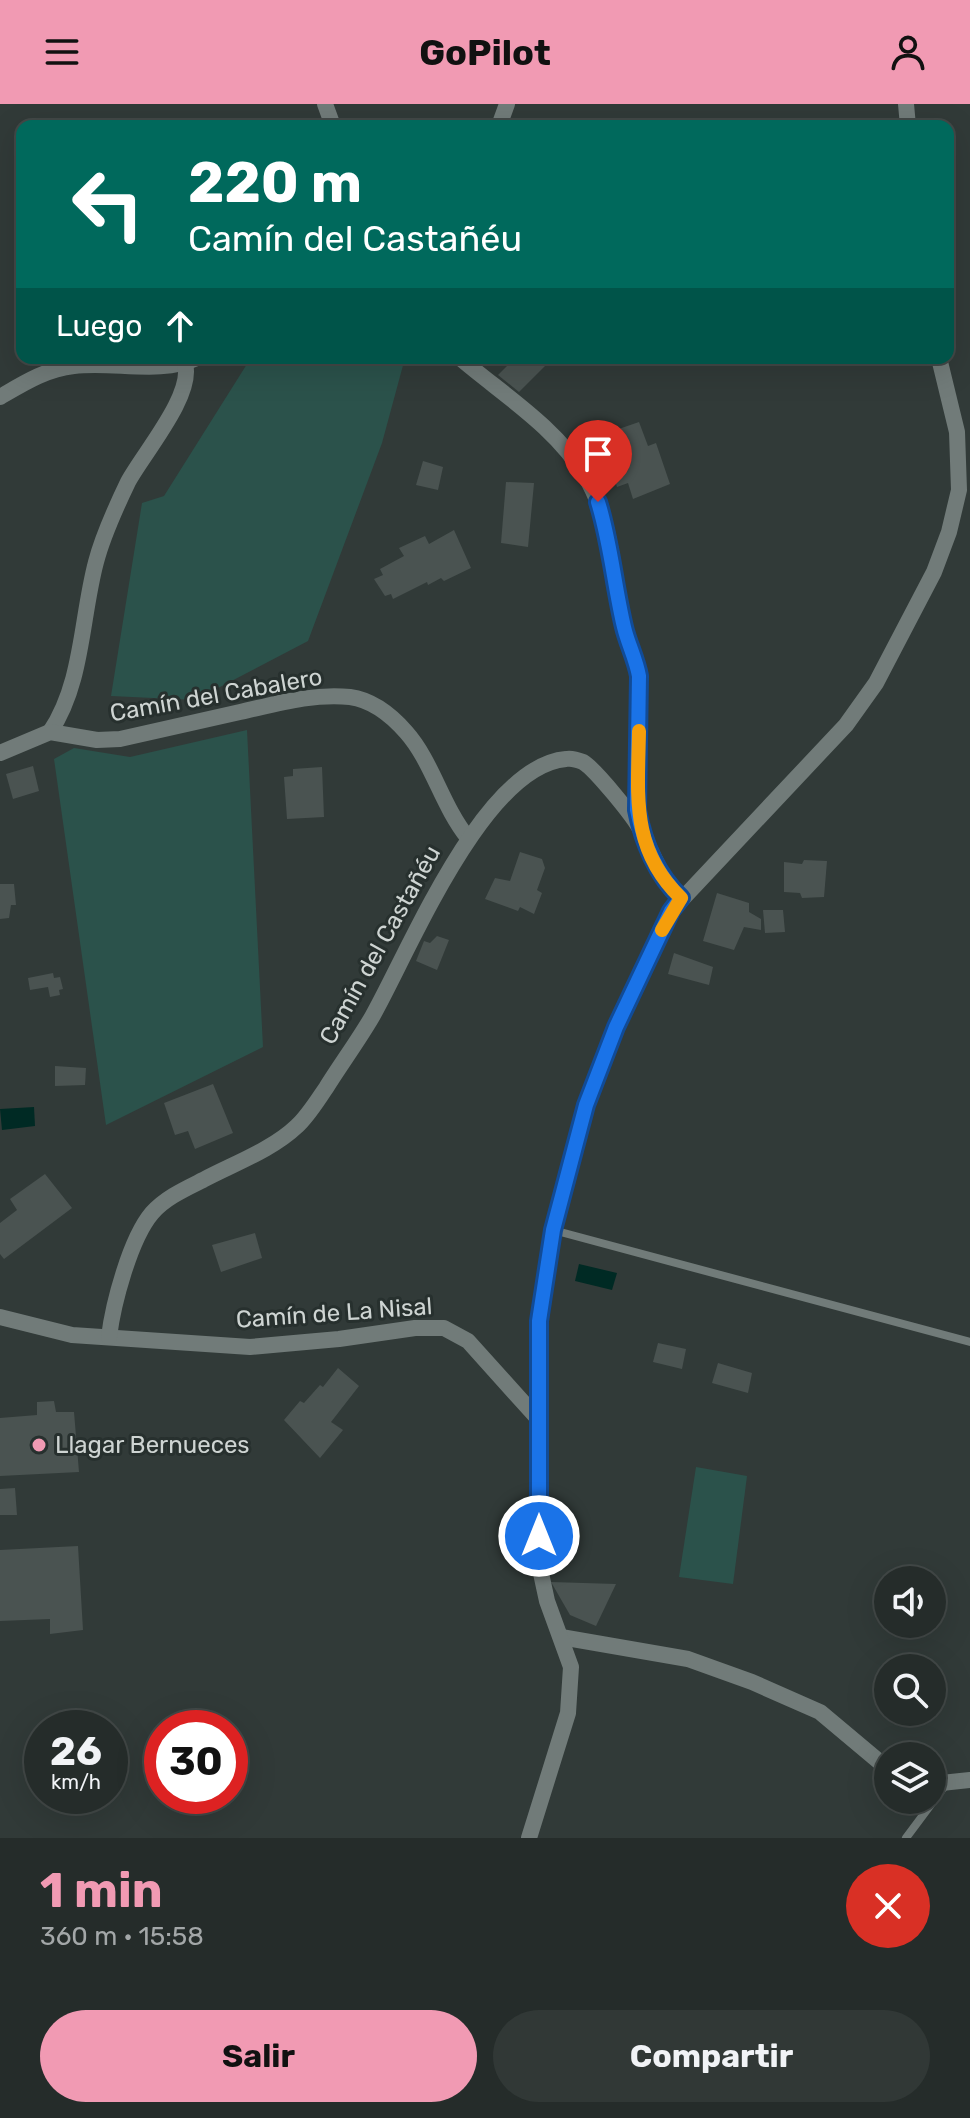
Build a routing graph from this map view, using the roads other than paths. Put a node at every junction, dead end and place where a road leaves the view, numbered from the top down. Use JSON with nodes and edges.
{"nodes":[{"id":1,"x":180,"y":364,"type":"edge"},
{"id":2,"x":190,"y":364,"type":"edge"},
{"id":3,"x":467,"y":364,"type":"edge"},
{"id":4,"x":940,"y":364,"type":"edge"},
{"id":5,"x":0,"y":397,"type":"edge"},
{"id":6,"x":50,"y":732,"type":"junction"},
{"id":7,"x":0,"y":753,"type":"edge"},
{"id":8,"x":640,"y":829,"type":"junction"},
{"id":9,"x":468,"y":838,"type":"junction"},
{"id":10,"x":681,"y":898,"type":"junction"},
{"id":11,"x":553,"y":1230,"type":"junction"},
{"id":12,"x":0,"y":1317,"type":"edge"},
{"id":13,"x":109,"y":1337,"type":"junction"},
{"id":14,"x":970,"y":1342,"type":"edge"},
{"id":15,"x":540,"y":1421,"type":"junction"},
{"id":16,"x":561,"y":1637,"type":"junction"},
{"id":17,"x":874,"y":1757,"type":"edge"},
{"id":18,"x":970,"y":1780,"type":"edge"},
{"id":19,"x":946,"y":1782,"type":"edge"},
{"id":20,"x":921,"y":1814,"type":"edge"},
{"id":21,"x":529,"y":1838,"type":"edge"},
{"id":22,"x":906,"y":1838,"type":"edge"}],
"edges":[{"from":1,"to":5,"type":"street"},
{"from":2,"to":6,"type":"street"},
{"from":3,"to":8,"type":"street"},
{"from":4,"to":10,"type":"street"},
{"from":6,"to":7,"type":"street"},
{"from":6,"to":9,"type":"street","name":"Camín del Cabalero"},
{"from":8,"to":9,"type":"street","name":"Camín del Castañéu"},
{"from":8,"to":10,"type":"street","name":"Camín del Castañéu"},
{"from":9,"to":13,"type":"street","name":"Camín del Castañéu"},
{"from":10,"to":11,"type":"street"},
{"from":11,"to":14,"type":"lane"},
{"from":11,"to":15,"type":"street"},
{"from":12,"to":13,"type":"street","name":"Camín de La Nisal"},
{"from":13,"to":15,"type":"street","name":"Camín de La Nisal"},
{"from":15,"to":16,"type":"street"},
{"from":16,"to":17,"type":"street"},
{"from":16,"to":21,"type":"street"},
{"from":18,"to":19,"type":"street"},
{"from":20,"to":22,"type":"lane"}]}
